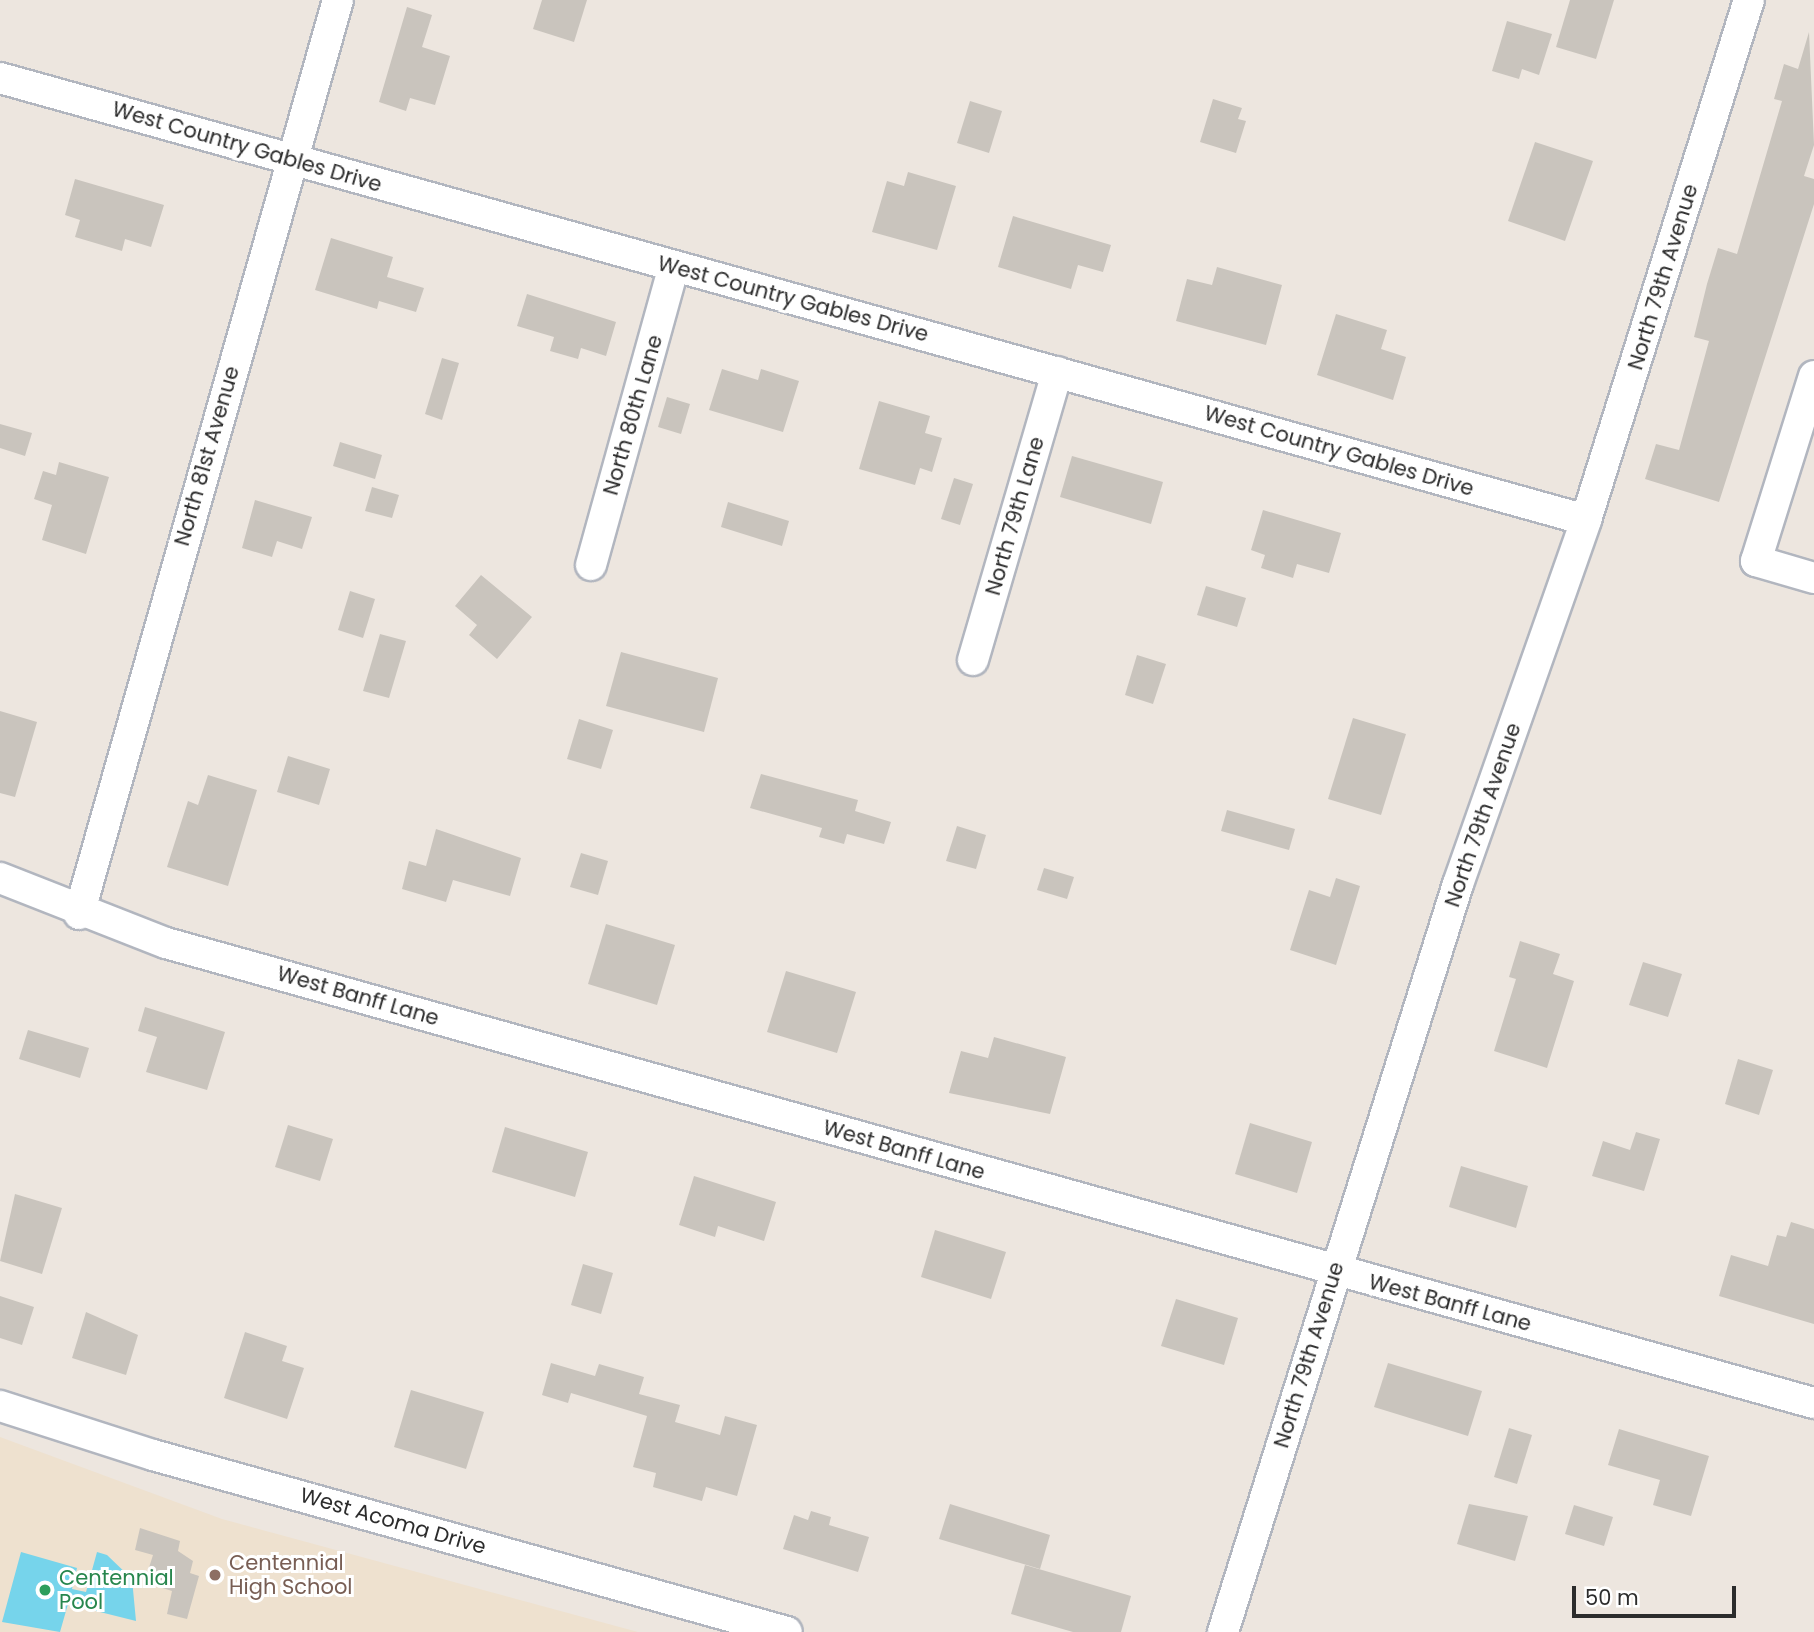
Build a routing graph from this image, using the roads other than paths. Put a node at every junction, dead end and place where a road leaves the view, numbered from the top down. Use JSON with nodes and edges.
{"nodes":[{"id":1,"x":338,"y":0,"type":"edge"},
{"id":2,"x":1749,"y":0,"type":"edge"},
{"id":3,"x":0,"y":79,"type":"edge"},
{"id":4,"x":290,"y":159,"type":"junction"},
{"id":5,"x":674,"y":266,"type":"junction"},
{"id":6,"x":1057,"y":372,"type":"junction"},
{"id":7,"x":1814,"y":376,"type":"edge"},
{"id":8,"x":1586,"y":520,"type":"junction"},
{"id":9,"x":591,"y":565,"type":"dead end"},
{"id":10,"x":1814,"y":578,"type":"edge"},
{"id":11,"x":973,"y":660,"type":"dead end"},
{"id":12,"x":0,"y":878,"type":"edge"},
{"id":13,"x":79,"y":914,"type":"junction"},
{"id":14,"x":1335,"y":1272,"type":"junction"},
{"id":15,"x":1814,"y":1403,"type":"edge"},
{"id":16,"x":0,"y":1406,"type":"edge"},
{"id":17,"x":787,"y":1632,"type":"edge"},
{"id":18,"x":1223,"y":1632,"type":"edge"}],
"edges":[{"from":1,"to":4,"type":"street","name":"North 81st Avenue"},
{"from":2,"to":8,"type":"street","name":"North 79th Avenue"},
{"from":3,"to":4,"type":"street","name":"West Country Gables Drive"},
{"from":4,"to":5,"type":"street","name":"West Country Gables Drive"},
{"from":4,"to":13,"type":"street","name":"North 81st Avenue"},
{"from":5,"to":6,"type":"street","name":"West Country Gables Drive"},
{"from":5,"to":9,"type":"street","name":"North 80th Lane"},
{"from":6,"to":8,"type":"street","name":"West Country Gables Drive"},
{"from":6,"to":11,"type":"street","name":"North 79th Lane"},
{"from":7,"to":10,"type":"street"},
{"from":8,"to":14,"type":"street","name":"North 79th Avenue"},
{"from":12,"to":13,"type":"street","name":"West Banff Lane"},
{"from":13,"to":14,"type":"street","name":"West Banff Lane"},
{"from":14,"to":15,"type":"street","name":"West Banff Lane"},
{"from":14,"to":18,"type":"street","name":"North 79th Avenue"},
{"from":16,"to":17,"type":"street","name":"West Acoma Drive"}]}
